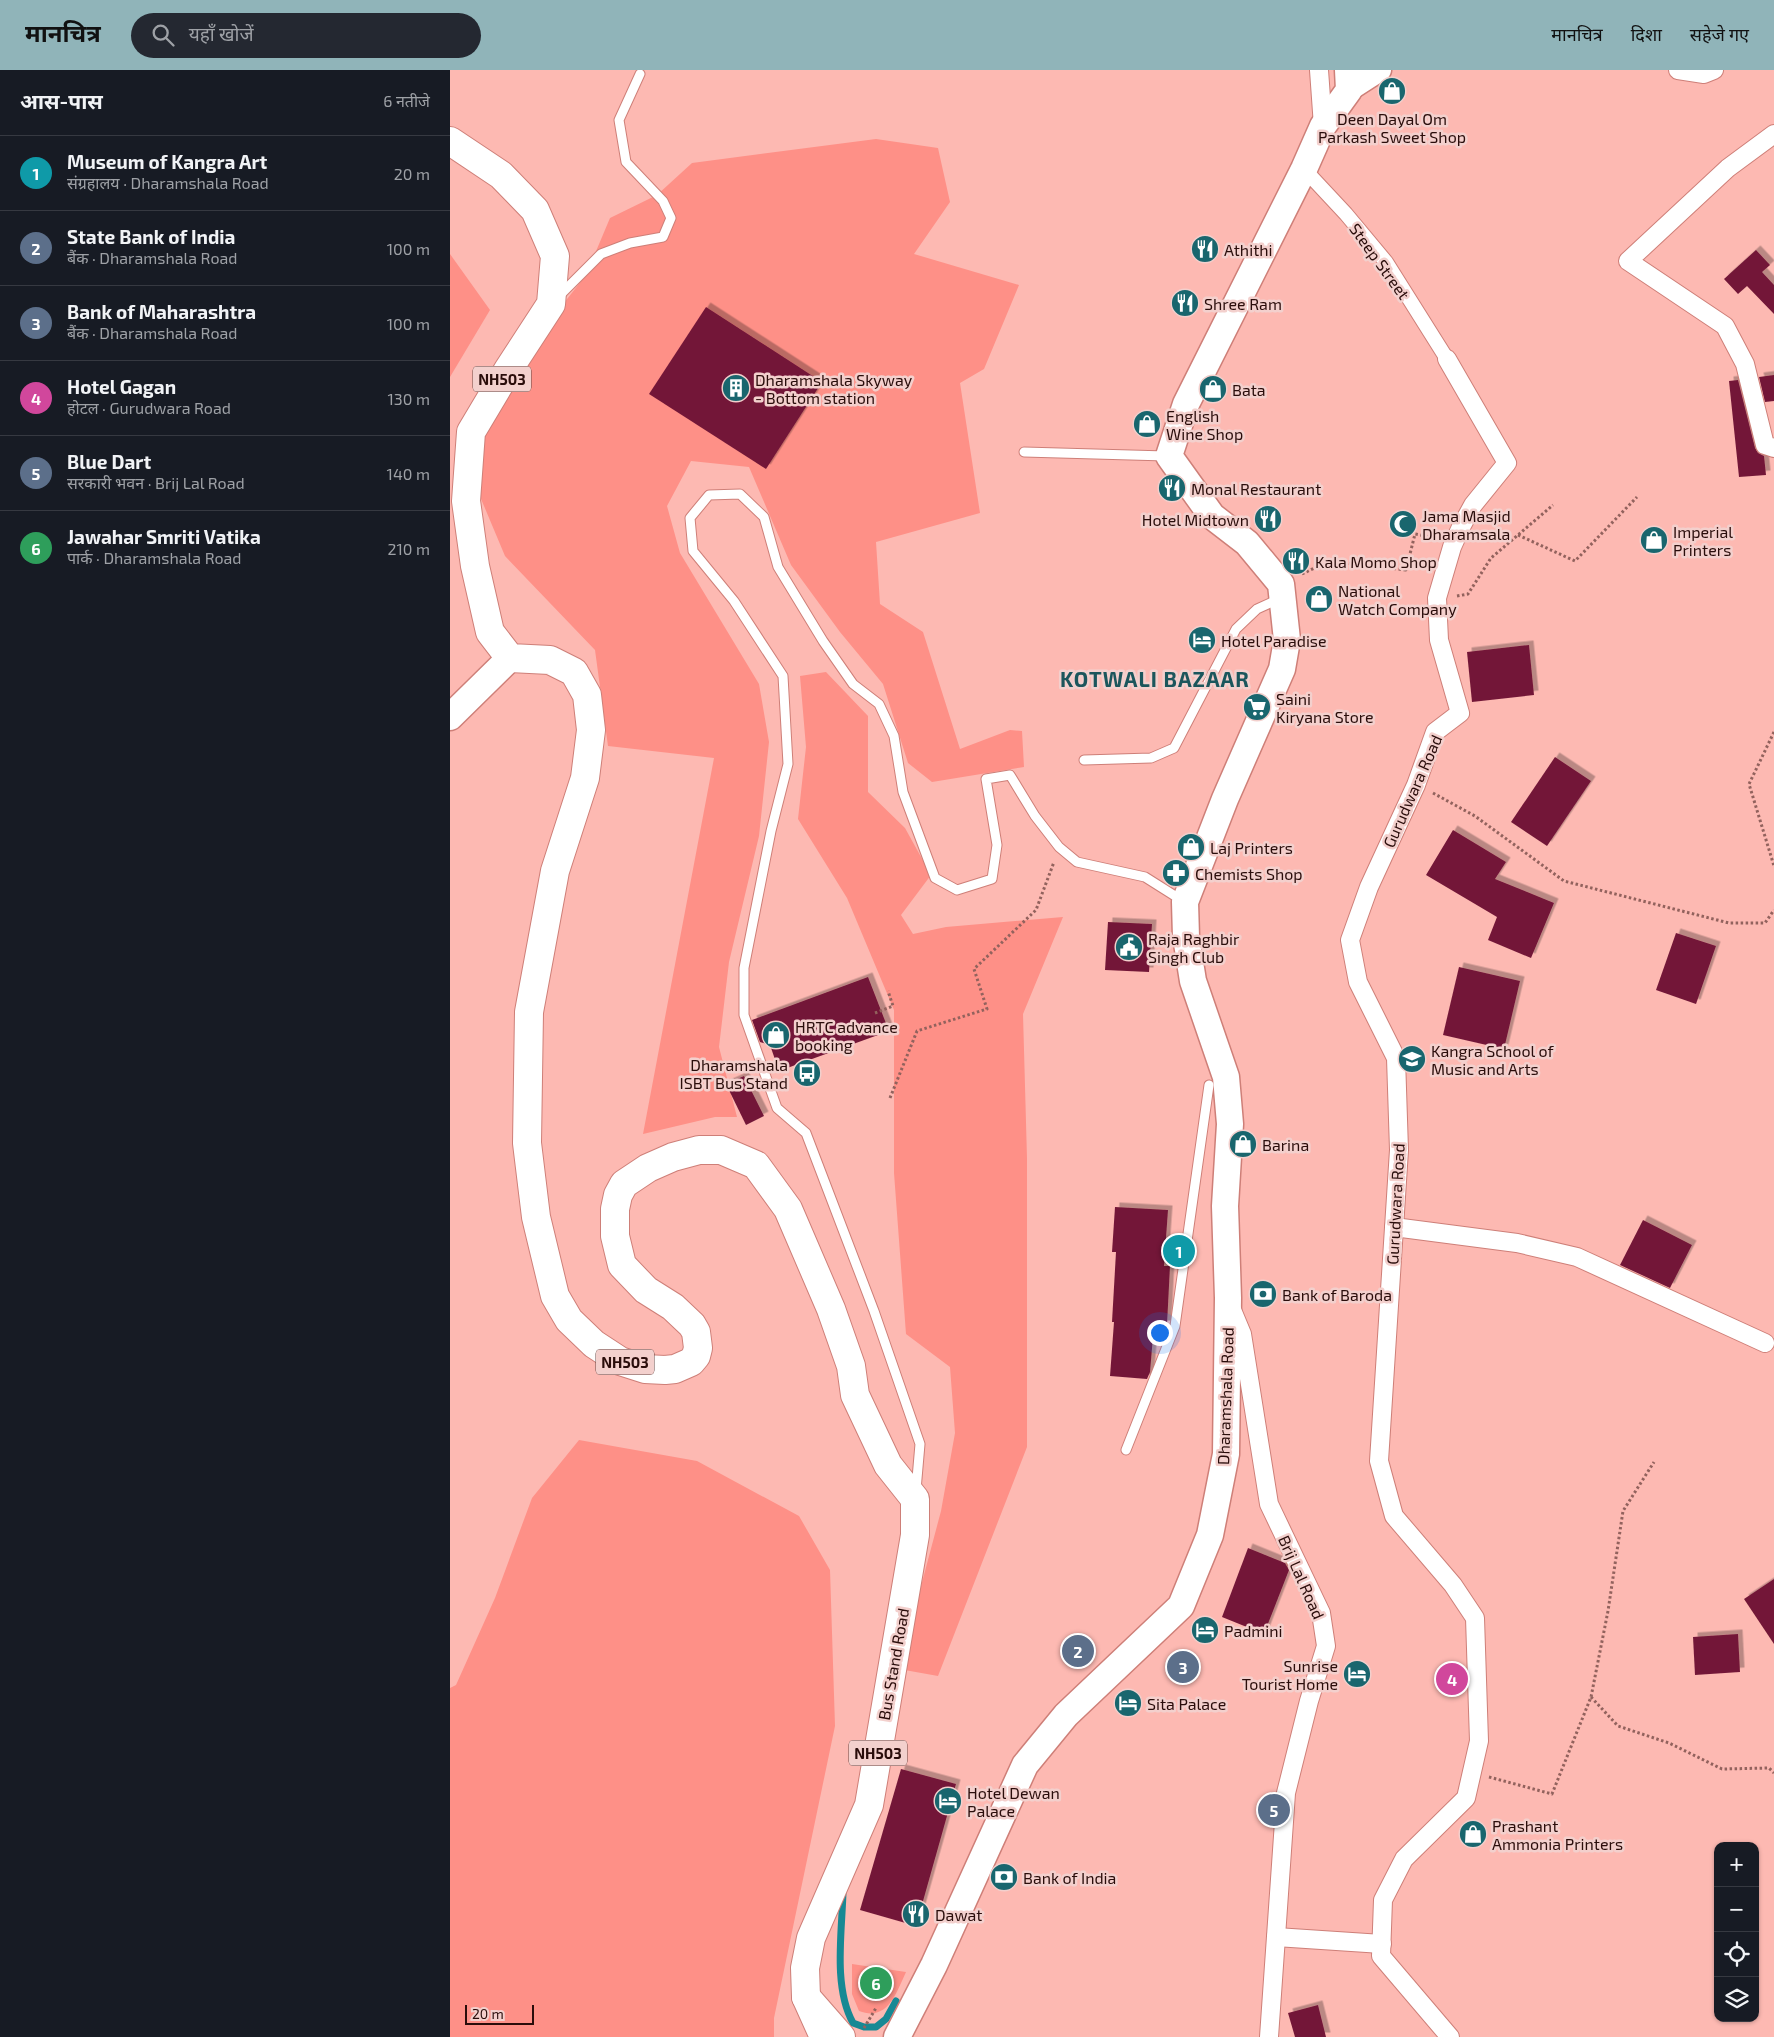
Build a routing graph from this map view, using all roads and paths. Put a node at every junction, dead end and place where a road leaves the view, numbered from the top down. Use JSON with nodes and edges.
{"nodes":[{"id":1,"x":1319,"y":70,"type":"edge"},
{"id":2,"x":1366,"y":70,"type":"edge"},
{"id":3,"x":1380,"y":70,"type":"edge"},
{"id":4,"x":1678,"y":70,"type":"edge"},
{"id":5,"x":1714,"y":70,"type":"edge"},
{"id":6,"x":640,"y":74,"type":"dead end"},
{"id":7,"x":1349,"y":80,"type":"edge"},
{"id":8,"x":1323,"y":126,"type":"junction"},
{"id":9,"x":1774,"y":134,"type":"edge"},
{"id":10,"x":450,"y":141,"type":"edge"},
{"id":11,"x":1304,"y":170,"type":"junction"},
{"id":12,"x":551,"y":304,"type":"junction"},
{"id":13,"x":1447,"y":359,"type":"joint"},
{"id":14,"x":1774,"y":448,"type":"edge"},
{"id":15,"x":1024,"y":452,"type":"dead end"},
{"id":16,"x":1169,"y":456,"type":"junction"},
{"id":17,"x":1637,"y":497,"type":"dead end"},
{"id":18,"x":1553,"y":505,"type":"dead end"},
{"id":19,"x":1518,"y":536,"type":"junction"},
{"id":20,"x":1455,"y":541,"type":"junction"},
{"id":21,"x":1283,"y":590,"type":"junction"},
{"id":22,"x":1437,"y":598,"type":"junction"},
{"id":23,"x":510,"y":658,"type":"junction"},
{"id":24,"x":450,"y":717,"type":"edge"},
{"id":25,"x":1774,"y":732,"type":"edge"},
{"id":26,"x":1084,"y":760,"type":"dead end"},
{"id":27,"x":1416,"y":784,"type":"junction"},
{"id":28,"x":1059,"y":847,"type":"junction"},
{"id":29,"x":1774,"y":866,"type":"edge"},
{"id":30,"x":1186,"y":902,"type":"junction"},
{"id":31,"x":1774,"y":910,"type":"edge"},
{"id":32,"x":888,"y":991,"type":"dead end"},
{"id":33,"x":875,"y":1013,"type":"dead end"},
{"id":34,"x":1209,"y":1085,"type":"dead end"},
{"id":35,"x":890,"y":1098,"type":"dead end"},
{"id":36,"x":1394,"y":1227,"type":"junction"},
{"id":37,"x":1228,"y":1298,"type":"junction"},
{"id":38,"x":1765,"y":1343,"type":"dead end"},
{"id":39,"x":1126,"y":1450,"type":"dead end"},
{"id":40,"x":1654,"y":1462,"type":"dead end"},
{"id":41,"x":915,"y":1499,"type":"junction"},
{"id":42,"x":1591,"y":1697,"type":"junction"},
{"id":43,"x":1472,"y":1773,"type":"junction"},
{"id":44,"x":1774,"y":1773,"type":"edge"},
{"id":45,"x":1276,"y":1937,"type":"junction"},
{"id":46,"x":1382,"y":1944,"type":"junction"},
{"id":47,"x":806,"y":1996,"type":"junction"},
{"id":48,"x":876,"y":2008,"type":"dead end"},
{"id":49,"x":852,"y":2033,"type":"edge"},
{"id":50,"x":824,"y":2037,"type":"edge"},
{"id":51,"x":897,"y":2037,"type":"edge"},
{"id":52,"x":1269,"y":2037,"type":"edge"},
{"id":53,"x":1450,"y":2037,"type":"edge"}],
"edges":[{"from":1,"to":8,"type":"street"},
{"from":2,"to":7,"type":"street"},
{"from":3,"to":7,"type":"street"},
{"from":4,"to":5,"type":"street"},
{"from":6,"to":12,"type":"lane"},
{"from":7,"to":8,"type":"main road"},
{"from":8,"to":11,"type":"main road"},
{"from":9,"to":14,"type":"street"},
{"from":10,"to":12,"type":"main road","number":"NH503"},
{"from":11,"to":13,"type":"street","name":"Steep Street"},
{"from":11,"to":16,"type":"main road"},
{"from":12,"to":23,"type":"main road","number":"NH503"},
{"from":13,"to":20,"type":"street","name":"Gurudwara Road"},
{"from":15,"to":16,"type":"lane"},
{"from":16,"to":21,"type":"main road"},
{"from":17,"to":19,"type":"path"},
{"from":18,"to":19,"type":"path"},
{"from":19,"to":22,"type":"path"},
{"from":20,"to":21,"type":"path"},
{"from":20,"to":22,"type":"street","name":"Gurudwara Road"},
{"from":21,"to":26,"type":"lane"},
{"from":21,"to":30,"type":"main road"},
{"from":22,"to":27,"type":"street","name":"Gurudwara Road"},
{"from":23,"to":24,"type":"main road"},
{"from":23,"to":41,"type":"main road","number":"NH503"},
{"from":25,"to":29,"type":"path"},
{"from":27,"to":31,"type":"path"},
{"from":27,"to":36,"type":"street","name":"Gurudwara Road"},
{"from":28,"to":30,"type":"lane"},
{"from":28,"to":35,"type":"path"},
{"from":28,"to":41,"type":"lane"},
{"from":30,"to":37,"type":"main road","name":"Dharamshala Road"},
{"from":32,"to":33,"type":"path"},
{"from":34,"to":39,"type":"lane"},
{"from":36,"to":38,"type":"street"},
{"from":36,"to":43,"type":"street","name":"Gurudwara Road"},
{"from":37,"to":45,"type":"street","name":"Brij Lal Road"},
{"from":37,"to":51,"type":"main road","name":"Dharamshala Road"},
{"from":40,"to":42,"type":"path"},
{"from":41,"to":47,"type":"main road","name":"Bus Stand Road","number":"NH503"},
{"from":42,"to":43,"type":"path"},
{"from":42,"to":44,"type":"path"},
{"from":43,"to":46,"type":"street","name":"Gurudwara Road"},
{"from":45,"to":46,"type":"street"},
{"from":45,"to":52,"type":"street","name":"Brij Lal Road"},
{"from":46,"to":53,"type":"street","name":"Gurudwara Road"},
{"from":47,"to":49,"type":"main road"},
{"from":47,"to":50,"type":"main road","name":"Bus Stand Road","number":"NH503"},
{"from":48,"to":49,"type":"path"}]}
